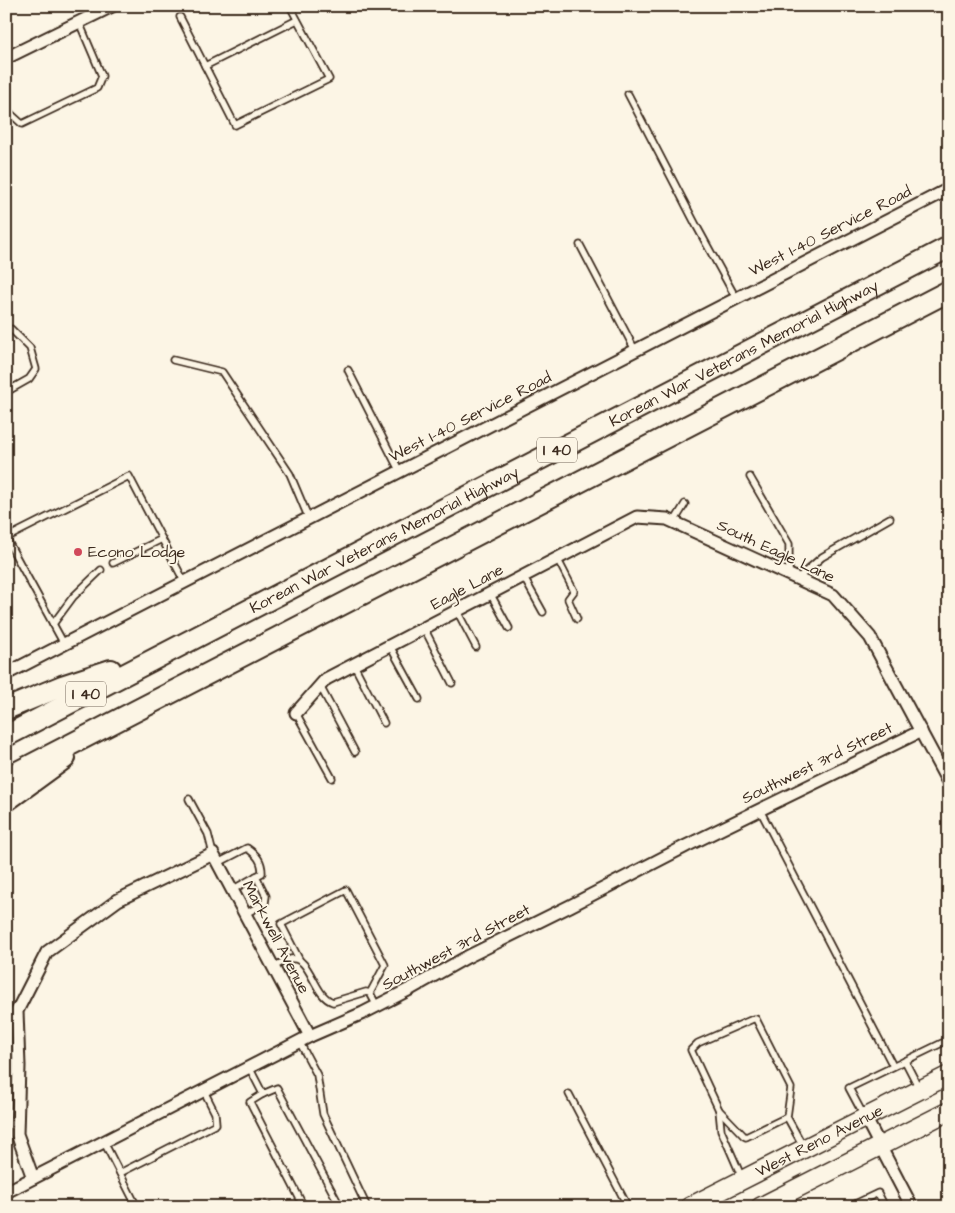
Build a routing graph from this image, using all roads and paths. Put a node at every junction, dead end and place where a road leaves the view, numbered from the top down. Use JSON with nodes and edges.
{"nodes":[{"id":1,"x":112,"y":6,"type":"edge"},
{"id":2,"x":290,"y":6,"type":"edge"},
{"id":3,"x":180,"y":17,"type":"dead end"},
{"id":4,"x":297,"y":20,"type":"junction"},
{"id":5,"x":79,"y":22,"type":"junction"},
{"id":6,"x":6,"y":58,"type":"edge"},
{"id":7,"x":205,"y":66,"type":"junction"},
{"id":8,"x":628,"y":94,"type":"dead end"},
{"id":9,"x":6,"y":107,"type":"edge"},
{"id":10,"x":949,"y":189,"type":"edge"},
{"id":11,"x":580,"y":245,"type":"dead end"},
{"id":12,"x":949,"y":247,"type":"edge"},
{"id":13,"x":949,"y":291,"type":"edge"},
{"id":14,"x":736,"y":298,"type":"junction"},
{"id":15,"x":6,"y":331,"type":"edge"},
{"id":16,"x":634,"y":350,"type":"junction"},
{"id":17,"x":173,"y":360,"type":"dead end"},
{"id":18,"x":348,"y":370,"type":"dead end"},
{"id":19,"x":6,"y":392,"type":"edge"},
{"id":20,"x":400,"y":472,"type":"junction"},
{"id":21,"x":750,"y":477,"type":"dead end"},
{"id":22,"x":685,"y":504,"type":"dead end"},
{"id":23,"x":890,"y":518,"type":"dead end"},
{"id":24,"x":309,"y":519,"type":"junction"},
{"id":25,"x":671,"y":520,"type":"junction"},
{"id":26,"x":162,"y":539,"type":"junction"},
{"id":27,"x":557,"y":558,"type":"junction"},
{"id":28,"x":113,"y":563,"type":"dead end"},
{"id":29,"x":101,"y":570,"type":"dead end"},
{"id":30,"x":523,"y":576,"type":"junction"},
{"id":31,"x":793,"y":577,"type":"junction"},
{"id":32,"x":185,"y":583,"type":"junction"},
{"id":33,"x":490,"y":593,"type":"junction"},
{"id":34,"x":456,"y":611,"type":"junction"},
{"id":35,"x":543,"y":612,"type":"dead end"},
{"id":36,"x":577,"y":619,"type":"dead end"},
{"id":37,"x":53,"y":624,"type":"junction"},
{"id":38,"x":424,"y":628,"type":"junction"},
{"id":39,"x":509,"y":628,"type":"dead end"},
{"id":40,"x":64,"y":645,"type":"junction"},
{"id":41,"x":390,"y":646,"type":"junction"},
{"id":42,"x":476,"y":647,"type":"dead end"},
{"id":43,"x":166,"y":653,"type":"junction"},
{"id":44,"x":354,"y":665,"type":"junction"},
{"id":45,"x":6,"y":674,"type":"edge"},
{"id":46,"x":452,"y":683,"type":"dead end"},
{"id":47,"x":320,"y":686,"type":"junction"},
{"id":48,"x":419,"y":699,"type":"dead end"},
{"id":49,"x":6,"y":709,"type":"edge"},
{"id":50,"x":296,"y":713,"type":"joint"},
{"id":51,"x":384,"y":723,"type":"dead end"},
{"id":52,"x":110,"y":724,"type":"junction"},
{"id":53,"x":921,"y":731,"type":"junction"},
{"id":54,"x":6,"y":736,"type":"edge"},
{"id":55,"x":355,"y":752,"type":"dead end"},
{"id":56,"x":6,"y":778,"type":"edge"},
{"id":57,"x":332,"y":778,"type":"dead end"},
{"id":58,"x":949,"y":784,"type":"edge"},
{"id":59,"x":189,"y":799,"type":"dead end"},
{"id":60,"x":6,"y":801,"type":"edge"},
{"id":61,"x":760,"y":810,"type":"junction"},
{"id":62,"x":215,"y":859,"type":"junction"},
{"id":63,"x":256,"y":876,"type":"junction"},
{"id":64,"x":232,"y":890,"type":"junction"},
{"id":65,"x":245,"y":914,"type":"junction"},
{"id":66,"x":300,"y":960,"type":"junction"},
{"id":67,"x":273,"y":967,"type":"junction"},
{"id":68,"x":370,"y":993,"type":"junction"},
{"id":69,"x":377,"y":1006,"type":"junction"},
{"id":70,"x":310,"y":1036,"type":"junction"},
{"id":71,"x":299,"y":1041,"type":"junction"},
{"id":72,"x":942,"y":1043,"type":"dead end"},
{"id":73,"x":905,"y":1061,"type":"junction"},
{"id":74,"x":893,"y":1066,"type":"junction"},
{"id":75,"x":249,"y":1067,"type":"junction"},
{"id":76,"x":949,"y":1075,"type":"edge"},
{"id":77,"x":204,"y":1090,"type":"junction"},
{"id":78,"x":920,"y":1090,"type":"junction"},
{"id":79,"x":263,"y":1094,"type":"junction"},
{"id":80,"x":569,"y":1094,"type":"dead end"},
{"id":81,"x":719,"y":1110,"type":"junction"},
{"id":82,"x":949,"y":1111,"type":"edge"},
{"id":83,"x":787,"y":1117,"type":"junction"},
{"id":84,"x":865,"y":1118,"type":"junction"},
{"id":85,"x":104,"y":1142,"type":"junction"},
{"id":86,"x":880,"y":1146,"type":"junction"},
{"id":87,"x":804,"y":1148,"type":"junction"},
{"id":88,"x":120,"y":1173,"type":"junction"},
{"id":89,"x":32,"y":1178,"type":"junction"},
{"id":90,"x":743,"y":1180,"type":"junction"},
{"id":91,"x":6,"y":1192,"type":"edge"},
{"id":92,"x":857,"y":1203,"type":"dead end"},
{"id":93,"x":340,"y":1206,"type":"edge"},
{"id":94,"x":137,"y":1207,"type":"edge"},
{"id":95,"x":254,"y":1207,"type":"edge"},
{"id":96,"x":269,"y":1207,"type":"edge"},
{"id":97,"x":304,"y":1207,"type":"edge"},
{"id":98,"x":367,"y":1207,"type":"edge"},
{"id":99,"x":628,"y":1207,"type":"edge"},
{"id":100,"x":689,"y":1207,"type":"edge"},
{"id":101,"x":760,"y":1207,"type":"edge"},
{"id":102,"x":885,"y":1207,"type":"edge"},
{"id":103,"x":912,"y":1207,"type":"edge"}],
"edges":[{"from":1,"to":5,"type":"street"},
{"from":2,"to":4,"type":"lane"},
{"from":3,"to":7,"type":"lane"},
{"from":4,"to":7,"type":"lane"},
{"from":4,"to":7,"type":"lane"},
{"from":5,"to":6,"type":"street"},
{"from":5,"to":9,"type":"lane"},
{"from":8,"to":14,"type":"lane"},
{"from":10,"to":14,"type":"street","name":"West I-40 Service Road"},
{"from":11,"to":16,"type":"lane"},
{"from":12,"to":43,"type":"highway","name":"Korean War Veterans Memorial Highway","number":"I 40"},
{"from":13,"to":52,"type":"highway","number":"I 40"},
{"from":14,"to":16,"type":"street","name":"West I-40 Service Road"},
{"from":15,"to":19,"type":"lane"},
{"from":16,"to":20,"type":"street","name":"West I-40 Service Road"},
{"from":17,"to":24,"type":"lane"},
{"from":18,"to":20,"type":"lane"},
{"from":20,"to":24,"type":"street","name":"West I-40 Service Road"},
{"from":21,"to":31,"type":"lane"},
{"from":22,"to":25,"type":"lane"},
{"from":23,"to":31,"type":"lane"},
{"from":24,"to":32,"type":"street","name":"West I-40 Service Road"},
{"from":25,"to":27,"type":"street","name":"Eagle Lane"},
{"from":25,"to":31,"type":"street","name":"South Eagle Lane"},
{"from":26,"to":28,"type":"lane"},
{"from":26,"to":32,"type":"lane"},
{"from":26,"to":37,"type":"lane"},
{"from":27,"to":30,"type":"street","name":"Eagle Lane"},
{"from":27,"to":36,"type":"lane"},
{"from":29,"to":37,"type":"lane"},
{"from":30,"to":33,"type":"street","name":"Eagle Lane"},
{"from":30,"to":35,"type":"lane"},
{"from":31,"to":53,"type":"street","name":"South Eagle Lane"},
{"from":32,"to":40,"type":"street","name":"West I-40 Service Road"},
{"from":33,"to":34,"type":"street","name":"Eagle Lane"},
{"from":33,"to":39,"type":"lane"},
{"from":34,"to":38,"type":"street","name":"Eagle Lane"},
{"from":34,"to":42,"type":"lane"},
{"from":37,"to":40,"type":"lane"},
{"from":38,"to":41,"type":"street","name":"Eagle Lane"},
{"from":38,"to":46,"type":"lane"},
{"from":40,"to":45,"type":"street","name":"West I-40 Service Road"},
{"from":41,"to":44,"type":"street","name":"Eagle Lane"},
{"from":41,"to":48,"type":"lane"},
{"from":43,"to":49,"type":"highway"},
{"from":43,"to":54,"type":"highway","name":"Korean War Veterans Memorial Highway","number":"I 40"},
{"from":44,"to":47,"type":"street","name":"Eagle Lane"},
{"from":44,"to":51,"type":"lane"},
{"from":47,"to":50,"type":"street","name":"Eagle Lane"},
{"from":47,"to":55,"type":"lane"},
{"from":50,"to":57,"type":"lane"},
{"from":52,"to":56,"type":"highway","number":"I 40"},
{"from":52,"to":60,"type":"highway"},
{"from":53,"to":58,"type":"street","name":"South Eagle Lane"},
{"from":53,"to":61,"type":"street","name":"Southwest 3rd Street"},
{"from":59,"to":62,"type":"lane"},
{"from":61,"to":69,"type":"street","name":"Southwest 3rd Street"},
{"from":61,"to":74,"type":"lane"},
{"from":62,"to":63,"type":"lane"},
{"from":62,"to":64,"type":"street","name":"Markwell Avenue"},
{"from":62,"to":89,"type":"street"},
{"from":63,"to":64,"type":"lane"},
{"from":63,"to":65,"type":"lane"},
{"from":64,"to":65,"type":"street","name":"Markwell Avenue"},
{"from":65,"to":67,"type":"street","name":"Markwell Avenue"},
{"from":66,"to":67,"type":"lane"},
{"from":66,"to":68,"type":"lane"},
{"from":66,"to":68,"type":"lane"},
{"from":67,"to":70,"type":"street","name":"Markwell Avenue"},
{"from":68,"to":69,"type":"lane"},
{"from":69,"to":70,"type":"street","name":"Southwest 3rd Street"},
{"from":70,"to":71,"type":"street","name":"Southwest 3rd Street"},
{"from":71,"to":75,"type":"street","name":"Southwest 3rd Street"},
{"from":71,"to":98,"type":"lane"},
{"from":72,"to":73,"type":"lane"},
{"from":73,"to":74,"type":"lane"},
{"from":73,"to":78,"type":"lane"},
{"from":74,"to":84,"type":"lane"},
{"from":75,"to":77,"type":"street","name":"Southwest 3rd Street"},
{"from":75,"to":79,"type":"lane"},
{"from":76,"to":78,"type":"main road","name":"West Reno Avenue"},
{"from":77,"to":85,"type":"street","name":"Southwest 3rd Street"},
{"from":77,"to":88,"type":"lane"},
{"from":78,"to":84,"type":"main road","name":"West Reno Avenue"},
{"from":79,"to":93,"type":"lane"},
{"from":79,"to":97,"type":"lane"},
{"from":80,"to":99,"type":"lane"},
{"from":81,"to":83,"type":"lane"},
{"from":81,"to":83,"type":"lane"},
{"from":81,"to":90,"type":"lane"},
{"from":82,"to":86,"type":"main road","name":"West Reno Avenue"},
{"from":83,"to":87,"type":"lane"},
{"from":84,"to":86,"type":"street"},
{"from":84,"to":87,"type":"main road","name":"West Reno Avenue"},
{"from":85,"to":88,"type":"lane"},
{"from":85,"to":89,"type":"street","name":"Southwest 3rd Street"},
{"from":86,"to":101,"type":"main road","name":"West Reno Avenue"},
{"from":86,"to":103,"type":"street"},
{"from":87,"to":90,"type":"main road","name":"West Reno Avenue"},
{"from":88,"to":94,"type":"lane"},
{"from":89,"to":91,"type":"street","name":"Southwest 3rd Street"},
{"from":90,"to":100,"type":"main road","name":"West Reno Avenue"},
{"from":92,"to":102,"type":"lane"},
{"from":95,"to":96,"type":"lane"}]}
